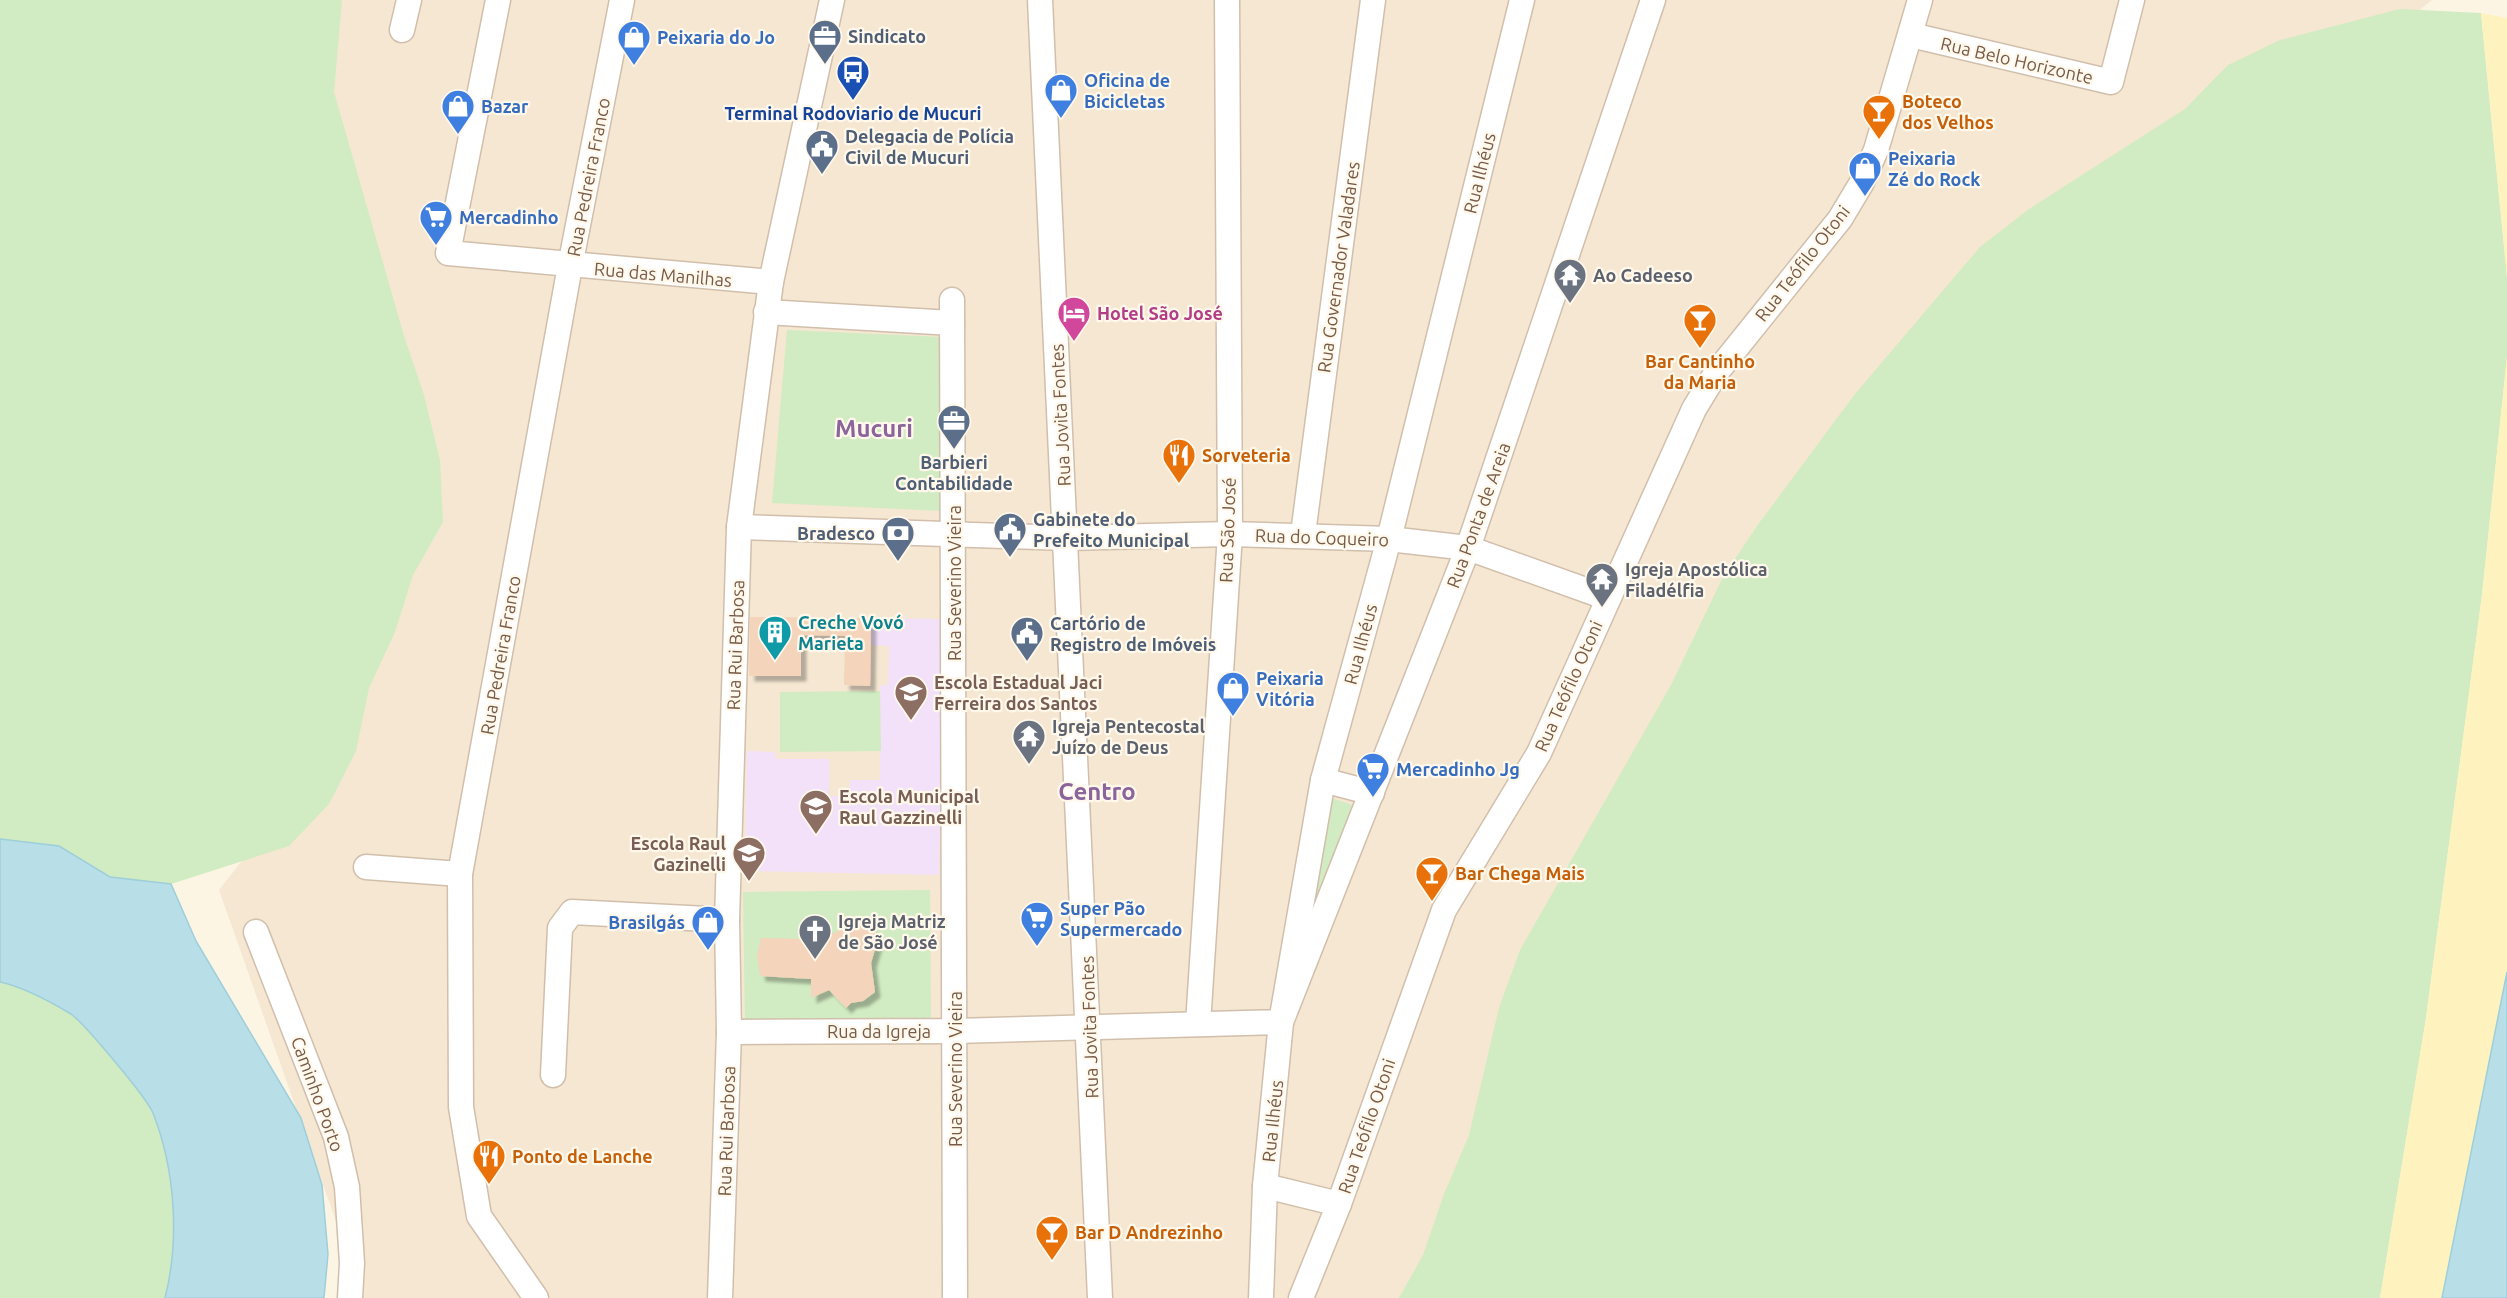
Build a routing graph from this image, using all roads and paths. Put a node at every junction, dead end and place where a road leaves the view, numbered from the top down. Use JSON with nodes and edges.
{"nodes":[{"id":1,"x":409,"y":0,"type":"edge"},
{"id":2,"x":498,"y":0,"type":"edge"},
{"id":3,"x":622,"y":0,"type":"edge"},
{"id":4,"x":832,"y":0,"type":"edge"},
{"id":5,"x":1040,"y":0,"type":"edge"},
{"id":6,"x":1227,"y":0,"type":"edge"},
{"id":7,"x":1373,"y":0,"type":"edge"},
{"id":8,"x":1522,"y":0,"type":"edge"},
{"id":9,"x":1653,"y":0,"type":"edge"},
{"id":10,"x":1920,"y":0,"type":"edge"},
{"id":11,"x":2132,"y":0,"type":"edge"},
{"id":12,"x":402,"y":30,"type":"dead end"},
{"id":13,"x":1911,"y":35,"type":"junction"},
{"id":14,"x":570,"y":266,"type":"junction"},
{"id":15,"x":771,"y":282,"type":"junction"},
{"id":16,"x":766,"y":312,"type":"junction"},
{"id":17,"x":739,"y":527,"type":"junction"},
{"id":18,"x":1230,"y":534,"type":"junction"},
{"id":19,"x":1303,"y":534,"type":"junction"},
{"id":20,"x":954,"y":535,"type":"junction"},
{"id":21,"x":1066,"y":538,"type":"junction"},
{"id":22,"x":1389,"y":539,"type":"junction"},
{"id":23,"x":1468,"y":548,"type":"junction"},
{"id":24,"x":1608,"y":598,"type":"junction"},
{"id":25,"x":1323,"y":780,"type":"junction"},
{"id":26,"x":1372,"y":793,"type":"junction"},
{"id":27,"x":366,"y":867,"type":"dead end"},
{"id":28,"x":460,"y":874,"type":"junction"},
{"id":29,"x":726,"y":920,"type":"junction"},
{"id":30,"x":256,"y":932,"type":"dead end"},
{"id":31,"x":1281,"y":1022,"type":"junction"},
{"id":32,"x":1198,"y":1024,"type":"junction"},
{"id":33,"x":1089,"y":1027,"type":"junction"},
{"id":34,"x":955,"y":1031,"type":"junction"},
{"id":35,"x":729,"y":1032,"type":"junction"},
{"id":36,"x":553,"y":1075,"type":"dead end"},
{"id":37,"x":1265,"y":1186,"type":"junction"},
{"id":38,"x":1339,"y":1204,"type":"junction"},
{"id":39,"x":350,"y":1298,"type":"edge"},
{"id":40,"x":536,"y":1298,"type":"edge"},
{"id":41,"x":720,"y":1298,"type":"edge"},
{"id":42,"x":955,"y":1298,"type":"edge"},
{"id":43,"x":1100,"y":1298,"type":"edge"},
{"id":44,"x":1262,"y":1298,"type":"edge"},
{"id":45,"x":1301,"y":1298,"type":"edge"}],
"edges":[{"from":1,"to":12,"type":"street"},
{"from":2,"to":14,"type":"street","name":"Rua das Manilhas"},
{"from":3,"to":14,"type":"street","name":"Rua Pedreira Franco"},
{"from":4,"to":15,"type":"street","name":"Rua Rui Barbosa"},
{"from":5,"to":21,"type":"street","name":"Rua Jovita Fontes"},
{"from":6,"to":18,"type":"street","name":"Rua São José"},
{"from":7,"to":19,"type":"street","name":"Rua Governador Valadares"},
{"from":8,"to":22,"type":"street","name":"Rua Ilhéus"},
{"from":9,"to":23,"type":"street","name":"Rua Ponta de Areia"},
{"from":10,"to":13,"type":"street","name":"Rua Teófilo Otoni"},
{"from":11,"to":13,"type":"street","name":"Rua Belo Horizonte"},
{"from":13,"to":24,"type":"street","name":"Rua Teófilo Otoni"},
{"from":14,"to":15,"type":"street","name":"Rua das Manilhas"},
{"from":14,"to":28,"type":"street","name":"Rua Pedreira Franco"},
{"from":15,"to":16,"type":"street","name":"Rua Rui Barbosa"},
{"from":16,"to":17,"type":"street","name":"Rua Rui Barbosa"},
{"from":16,"to":20,"type":"street","name":"Rua Severino Vieira"},
{"from":17,"to":20,"type":"street","name":"Rua do Coqueiro"},
{"from":17,"to":29,"type":"street","name":"Rua Rui Barbosa"},
{"from":18,"to":19,"type":"street","name":"Rua do Coqueiro"},
{"from":18,"to":21,"type":"street","name":"Rua do Coqueiro"},
{"from":18,"to":32,"type":"street","name":"Rua São José"},
{"from":19,"to":22,"type":"street","name":"Rua do Coqueiro"},
{"from":20,"to":21,"type":"street","name":"Rua do Coqueiro"},
{"from":20,"to":34,"type":"street","name":"Rua Severino Vieira"},
{"from":21,"to":33,"type":"street","name":"Rua Jovita Fontes"},
{"from":22,"to":23,"type":"street","name":"Rua do Coqueiro"},
{"from":22,"to":25,"type":"street","name":"Rua Ilhéus"},
{"from":23,"to":24,"type":"street","name":"Rua do Coqueiro"},
{"from":23,"to":26,"type":"street","name":"Rua Ponta de Areia"},
{"from":24,"to":38,"type":"street","name":"Rua Teófilo Otoni"},
{"from":25,"to":26,"type":"street"},
{"from":25,"to":31,"type":"street","name":"Rua Ilhéus"},
{"from":26,"to":31,"type":"street","name":"Rua Ponta de Areia"},
{"from":27,"to":28,"type":"street"},
{"from":28,"to":40,"type":"street","name":"Rua Pedreira Franco"},
{"from":29,"to":35,"type":"street","name":"Rua Rui Barbosa"},
{"from":29,"to":36,"type":"street"},
{"from":30,"to":39,"type":"street","name":"Caminho Porto"},
{"from":31,"to":32,"type":"street","name":"Rua da Igreja"},
{"from":31,"to":37,"type":"street","name":"Rua Ilhéus"},
{"from":32,"to":33,"type":"street","name":"Rua da Igreja"},
{"from":33,"to":34,"type":"street","name":"Rua da Igreja"},
{"from":33,"to":43,"type":"street","name":"Rua Jovita Fontes"},
{"from":34,"to":35,"type":"street","name":"Rua da Igreja"},
{"from":34,"to":42,"type":"street","name":"Rua Severino Vieira"},
{"from":35,"to":41,"type":"street","name":"Rua Rui Barbosa"},
{"from":37,"to":38,"type":"street"},
{"from":37,"to":44,"type":"street","name":"Rua Ilhéus"},
{"from":38,"to":45,"type":"street","name":"Rua Teófilo Otoni"}]}
